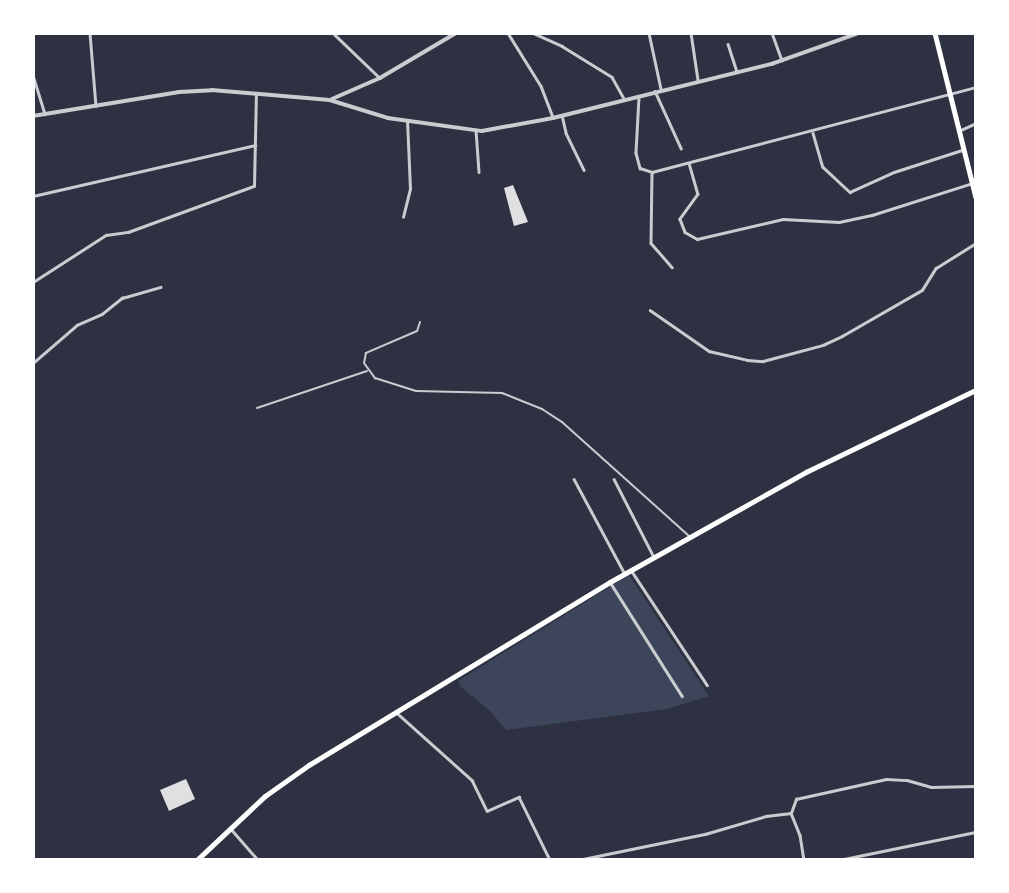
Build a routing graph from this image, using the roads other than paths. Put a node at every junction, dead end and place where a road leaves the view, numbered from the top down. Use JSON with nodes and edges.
{"nodes":[{"id":1,"x":90,"y":33,"type":"edge"},
{"id":2,"x":333,"y":33,"type":"edge"},
{"id":3,"x":456,"y":33,"type":"edge"},
{"id":4,"x":508,"y":33,"type":"edge"},
{"id":5,"x":533,"y":33,"type":"edge"},
{"id":6,"x":649,"y":33,"type":"edge"},
{"id":7,"x":691,"y":33,"type":"edge"},
{"id":8,"x":772,"y":33,"type":"edge"},
{"id":9,"x":859,"y":33,"type":"edge"},
{"id":10,"x":934,"y":33,"type":"edge"},
{"id":11,"x":843,"y":36,"type":"edge"},
{"id":12,"x":728,"y":44,"type":"dead end"},
{"id":13,"x":782,"y":60,"type":"junction"},
{"id":14,"x":737,"y":71,"type":"junction"},
{"id":15,"x":33,"y":75,"type":"edge"},
{"id":16,"x":380,"y":78,"type":"junction"},
{"id":17,"x":698,"y":80,"type":"junction"},
{"id":18,"x":976,"y":87,"type":"edge"},
{"id":19,"x":662,"y":89,"type":"junction"},
{"id":20,"x":655,"y":91,"type":"junction"},
{"id":21,"x":256,"y":93,"type":"junction"},
{"id":22,"x":949,"y":95,"type":"junction"},
{"id":23,"x":639,"y":96,"type":"junction"},
{"id":24,"x":330,"y":100,"type":"junction"},
{"id":25,"x":625,"y":100,"type":"junction"},
{"id":26,"x":96,"y":106,"type":"junction"},
{"id":27,"x":45,"y":114,"type":"junction"},
{"id":28,"x":562,"y":115,"type":"junction"},
{"id":29,"x":33,"y":116,"type":"edge"},
{"id":30,"x":554,"y":118,"type":"junction"},
{"id":31,"x":407,"y":121,"type":"junction"},
{"id":32,"x":976,"y":123,"type":"edge"},
{"id":33,"x":476,"y":131,"type":"junction"},
{"id":34,"x":958,"y":131,"type":"junction"},
{"id":35,"x":813,"y":132,"type":"junction"},
{"id":36,"x":256,"y":145,"type":"junction"},
{"id":37,"x":681,"y":148,"type":"dead end"},
{"id":38,"x":962,"y":150,"type":"junction"},
{"id":39,"x":689,"y":163,"type":"junction"},
{"id":40,"x":584,"y":170,"type":"dead end"},
{"id":41,"x":479,"y":172,"type":"dead end"},
{"id":42,"x":652,"y":172,"type":"junction"},
{"id":43,"x":970,"y":184,"type":"junction"},
{"id":44,"x":33,"y":196,"type":"edge"},
{"id":45,"x":975,"y":196,"type":"edge"},
{"id":46,"x":403,"y":217,"type":"dead end"},
{"id":47,"x":976,"y":243,"type":"edge"},
{"id":48,"x":673,"y":267,"type":"dead end"},
{"id":49,"x":33,"y":282,"type":"edge"},
{"id":50,"x":160,"y":287,"type":"dead end"},
{"id":51,"x":650,"y":310,"type":"dead end"},
{"id":52,"x":420,"y":322,"type":"dead end"},
{"id":53,"x":33,"y":363,"type":"edge"},
{"id":54,"x":368,"y":371,"type":"junction"},
{"id":55,"x":976,"y":390,"type":"edge"},
{"id":56,"x":257,"y":408,"type":"dead end"},
{"id":57,"x":574,"y":478,"type":"dead end"},
{"id":58,"x":614,"y":479,"type":"dead end"},
{"id":59,"x":690,"y":537,"type":"junction"},
{"id":60,"x":654,"y":557,"type":"junction"},
{"id":61,"x":631,"y":570,"type":"junction"},
{"id":62,"x":625,"y":574,"type":"junction"},
{"id":63,"x":610,"y":582,"type":"junction"},
{"id":64,"x":706,"y":685,"type":"dead end"},
{"id":65,"x":682,"y":695,"type":"dead end"},
{"id":66,"x":397,"y":713,"type":"junction"},
{"id":67,"x":976,"y":786,"type":"edge"},
{"id":68,"x":791,"y":813,"type":"junction"},
{"id":69,"x":230,"y":827,"type":"junction"},
{"id":70,"x":976,"y":832,"type":"edge"},
{"id":71,"x":849,"y":859,"type":"edge"},
{"id":72,"x":197,"y":860,"type":"edge"},
{"id":73,"x":258,"y":860,"type":"edge"},
{"id":74,"x":550,"y":860,"type":"edge"},
{"id":75,"x":578,"y":860,"type":"edge"},
{"id":76,"x":804,"y":860,"type":"edge"},
{"id":77,"x":839,"y":860,"type":"edge"}],
"edges":[{"from":1,"to":26,"type":"street"},
{"from":2,"to":16,"type":"street"},
{"from":3,"to":16,"type":"street"},
{"from":4,"to":30,"type":"street"},
{"from":5,"to":25,"type":"street"},
{"from":6,"to":19,"type":"street"},
{"from":7,"to":17,"type":"street"},
{"from":8,"to":13,"type":"street"},
{"from":9,"to":11,"type":"street"},
{"from":10,"to":22,"type":"main road"},
{"from":11,"to":13,"type":"street"},
{"from":12,"to":14,"type":"street"},
{"from":13,"to":14,"type":"street"},
{"from":14,"to":17,"type":"street"},
{"from":15,"to":27,"type":"street"},
{"from":16,"to":24,"type":"street"},
{"from":17,"to":19,"type":"street"},
{"from":18,"to":22,"type":"street"},
{"from":19,"to":20,"type":"street"},
{"from":20,"to":23,"type":"street"},
{"from":20,"to":37,"type":"street"},
{"from":21,"to":24,"type":"street"},
{"from":21,"to":26,"type":"street"},
{"from":21,"to":36,"type":"street"},
{"from":22,"to":34,"type":"main road"},
{"from":22,"to":35,"type":"street"},
{"from":23,"to":25,"type":"street"},
{"from":23,"to":42,"type":"street"},
{"from":24,"to":31,"type":"street"},
{"from":25,"to":28,"type":"street"},
{"from":26,"to":27,"type":"street"},
{"from":27,"to":29,"type":"street"},
{"from":28,"to":30,"type":"street"},
{"from":28,"to":40,"type":"street"},
{"from":30,"to":33,"type":"street"},
{"from":31,"to":33,"type":"street"},
{"from":31,"to":46,"type":"street"},
{"from":32,"to":34,"type":"street"},
{"from":33,"to":41,"type":"street"},
{"from":34,"to":38,"type":"main road"},
{"from":35,"to":38,"type":"street"},
{"from":35,"to":39,"type":"street"},
{"from":36,"to":44,"type":"street"},
{"from":36,"to":49,"type":"street"},
{"from":38,"to":43,"type":"main road"},
{"from":39,"to":42,"type":"street"},
{"from":39,"to":43,"type":"street"},
{"from":42,"to":48,"type":"street"},
{"from":43,"to":45,"type":"main road"},
{"from":47,"to":51,"type":"street"},
{"from":50,"to":53,"type":"street"},
{"from":52,"to":54,"type":"lane"},
{"from":54,"to":56,"type":"lane"},
{"from":54,"to":59,"type":"lane"},
{"from":55,"to":59,"type":"main road"},
{"from":57,"to":62,"type":"street"},
{"from":58,"to":60,"type":"street"},
{"from":59,"to":60,"type":"main road"},
{"from":60,"to":61,"type":"main road"},
{"from":61,"to":62,"type":"main road"},
{"from":61,"to":64,"type":"street"},
{"from":62,"to":63,"type":"main road"},
{"from":63,"to":65,"type":"street"},
{"from":63,"to":66,"type":"main road"},
{"from":66,"to":69,"type":"main road"},
{"from":66,"to":74,"type":"street"},
{"from":67,"to":68,"type":"street"},
{"from":68,"to":75,"type":"street"},
{"from":68,"to":76,"type":"street"},
{"from":69,"to":72,"type":"main road"},
{"from":69,"to":73,"type":"street"},
{"from":70,"to":71,"type":"street"},
{"from":71,"to":77,"type":"street"}]}
